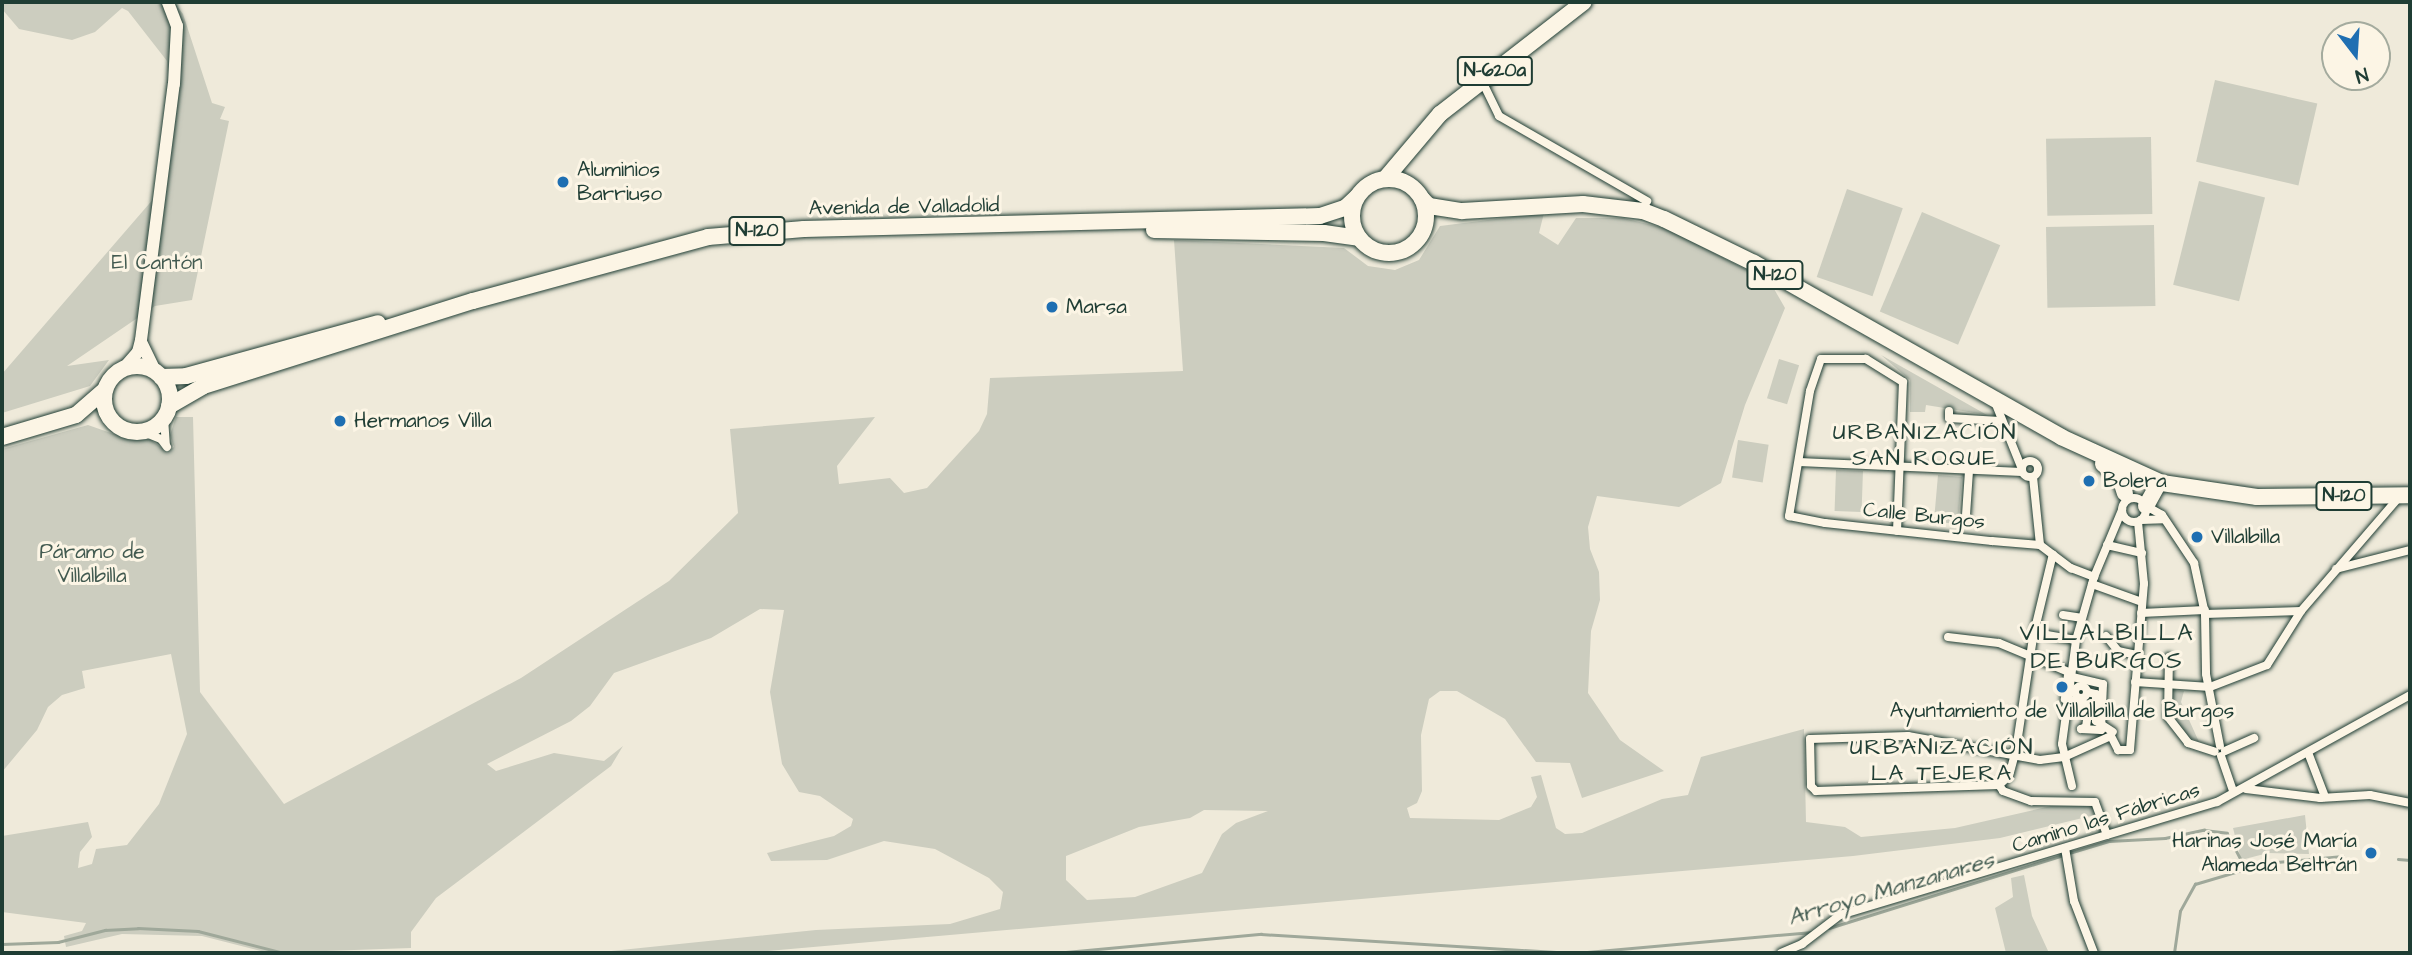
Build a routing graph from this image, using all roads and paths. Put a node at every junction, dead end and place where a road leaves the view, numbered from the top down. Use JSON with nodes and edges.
{"nodes":[{"id":1,"x":167,"y":2,"type":"edge"},
{"id":2,"x":1584,"y":2,"type":"edge"},
{"id":3,"x":1482,"y":81,"type":"junction"},
{"id":4,"x":1412,"y":146,"type":"junction"},
{"id":5,"x":1385,"y":179,"type":"junction"},
{"id":6,"x":1420,"y":196,"type":"junction"},
{"id":7,"x":1357,"y":197,"type":"junction"},
{"id":8,"x":1647,"y":201,"type":"dead end"},
{"id":9,"x":1462,"y":211,"type":"junction"},
{"id":10,"x":1050,"y":225,"type":"junction"},
{"id":11,"x":1422,"y":232,"type":"junction"},
{"id":12,"x":1359,"y":238,"type":"junction"},
{"id":13,"x":473,"y":301,"type":"junction"},
{"id":14,"x":141,"y":340,"type":"junction"},
{"id":15,"x":124,"y":368,"type":"junction"},
{"id":16,"x":159,"y":375,"type":"junction"},
{"id":17,"x":105,"y":390,"type":"junction"},
{"id":18,"x":1994,"y":399,"type":"junction"},
{"id":19,"x":1949,"y":411,"type":"dead end"},
{"id":20,"x":166,"y":412,"type":"junction"},
{"id":21,"x":76,"y":415,"type":"junction"},
{"id":22,"x":2000,"y":421,"type":"junction"},
{"id":23,"x":115,"y":424,"type":"junction"},
{"id":24,"x":141,"y":431,"type":"junction"},
{"id":25,"x":2,"y":436,"type":"edge"},
{"id":26,"x":2012,"y":448,"type":"junction"},
{"id":27,"x":2028,"y":461,"type":"junction"},
{"id":28,"x":1798,"y":462,"type":"junction"},
{"id":29,"x":2106,"y":463,"type":"junction"},
{"id":30,"x":1901,"y":468,"type":"junction"},
{"id":31,"x":2022,"y":470,"type":"junction"},
{"id":32,"x":1969,"y":471,"type":"junction"},
{"id":33,"x":2033,"y":477,"type":"junction"},
{"id":34,"x":2153,"y":486,"type":"junction"},
{"id":35,"x":2194,"y":491,"type":"junction"},
{"id":36,"x":2126,"y":496,"type":"junction"},
{"id":37,"x":2245,"y":496,"type":"junction"},
{"id":38,"x":2405,"y":496,"type":"edge"},
{"id":39,"x":1966,"y":514,"type":"dead end"},
{"id":40,"x":2139,"y":518,"type":"junction"},
{"id":41,"x":2164,"y":519,"type":"junction"},
{"id":42,"x":2113,"y":527,"type":"junction"},
{"id":43,"x":1897,"y":531,"type":"junction"},
{"id":44,"x":2040,"y":545,"type":"junction"},
{"id":45,"x":2107,"y":545,"type":"junction"},
{"id":46,"x":2410,"y":550,"type":"edge"},
{"id":47,"x":2142,"y":553,"type":"junction"},
{"id":48,"x":2053,"y":554,"type":"junction"},
{"id":49,"x":2336,"y":569,"type":"junction"},
{"id":50,"x":2093,"y":581,"type":"junction"},
{"id":51,"x":2142,"y":602,"type":"junction"},
{"id":52,"x":2301,"y":611,"type":"junction"},
{"id":53,"x":2205,"y":612,"type":"junction"},
{"id":54,"x":2141,"y":613,"type":"junction"},
{"id":55,"x":2063,"y":615,"type":"dead end"},
{"id":56,"x":2081,"y":618,"type":"junction"},
{"id":57,"x":2047,"y":635,"type":"dead end"},
{"id":58,"x":2106,"y":636,"type":"dead end"},
{"id":59,"x":1948,"y":637,"type":"dead end"},
{"id":60,"x":2076,"y":640,"type":"junction"},
{"id":61,"x":2030,"y":653,"type":"junction"},
{"id":62,"x":2137,"y":655,"type":"junction"},
{"id":63,"x":2169,"y":657,"type":"dead end"},
{"id":64,"x":2071,"y":676,"type":"junction"},
{"id":65,"x":2135,"y":682,"type":"junction"},
{"id":66,"x":2166,"y":684,"type":"junction"},
{"id":67,"x":2102,"y":685,"type":"junction"},
{"id":68,"x":2210,"y":687,"type":"junction"},
{"id":69,"x":2072,"y":690,"type":"junction"},
{"id":70,"x":2092,"y":693,"type":"junction"},
{"id":71,"x":2410,"y":695,"type":"edge"},
{"id":72,"x":2068,"y":701,"type":"junction"},
{"id":73,"x":2102,"y":727,"type":"junction"},
{"id":74,"x":2130,"y":729,"type":"junction"},
{"id":75,"x":2109,"y":736,"type":"junction"},
{"id":76,"x":2254,"y":738,"type":"dead end"},
{"id":77,"x":2220,"y":751,"type":"junction"},
{"id":78,"x":2309,"y":755,"type":"junction"},
{"id":79,"x":2064,"y":757,"type":"junction"},
{"id":80,"x":2013,"y":759,"type":"junction"},
{"id":81,"x":1999,"y":785,"type":"junction"},
{"id":82,"x":2072,"y":786,"type":"dead end"},
{"id":83,"x":2246,"y":789,"type":"junction"},
{"id":84,"x":2233,"y":791,"type":"junction"},
{"id":85,"x":2325,"y":797,"type":"junction"},
{"id":86,"x":2410,"y":803,"type":"edge"},
{"id":87,"x":2107,"y":835,"type":"junction"},
{"id":88,"x":2066,"y":852,"type":"junction"},
{"id":89,"x":1782,"y":953,"type":"edge"},
{"id":90,"x":2094,"y":953,"type":"edge"}],
"edges":[{"from":1,"to":14,"type":"street"},
{"from":2,"to":3,"type":"highway","number":"N-620a"},
{"from":3,"to":4,"type":"highway","number":"N-620a"},
{"from":3,"to":8,"type":"street"},
{"from":4,"to":5,"type":"highway","number":"N-620a"},
{"from":4,"to":6,"type":"highway"},
{"from":5,"to":6,"type":"highway","number":"N-120"},
{"from":5,"to":7,"type":"highway","number":"N-120"},
{"from":6,"to":9,"type":"highway","number":"N-120"},
{"from":6,"to":11,"type":"highway"},
{"from":7,"to":10,"type":"highway","number":"N-120"},
{"from":7,"to":12,"type":"highway"},
{"from":9,"to":11,"type":"highway","number":"N-120"},
{"from":9,"to":18,"type":"highway","number":"N-120"},
{"from":10,"to":12,"type":"highway","number":"N-120"},
{"from":10,"to":13,"type":"highway","name":"Avenida de Valladolid","number":"N-120"},
{"from":11,"to":12,"type":"highway","number":"N-120"},
{"from":13,"to":16,"type":"highway","number":"N-120"},
{"from":13,"to":20,"type":"highway","number":"N-120"},
{"from":14,"to":15,"type":"street"},
{"from":14,"to":16,"type":"street"},
{"from":15,"to":16,"type":"highway","number":"N-120"},
{"from":15,"to":17,"type":"highway"},
{"from":16,"to":20,"type":"highway"},
{"from":17,"to":21,"type":"highway"},
{"from":17,"to":23,"type":"highway"},
{"from":18,"to":22,"type":"street"},
{"from":18,"to":29,"type":"highway","number":"N-120"},
{"from":19,"to":22,"type":"street"},
{"from":20,"to":24,"type":"highway","number":"N-120"},
{"from":20,"to":24,"type":"street"},
{"from":21,"to":23,"type":"highway"},
{"from":21,"to":25,"type":"highway"},
{"from":22,"to":26,"type":"street"},
{"from":23,"to":24,"type":"highway"},
{"from":26,"to":27,"type":"street"},
{"from":26,"to":31,"type":"street"},
{"from":27,"to":31,"type":"street"},
{"from":27,"to":33,"type":"street"},
{"from":28,"to":30,"type":"street"},
{"from":28,"to":30,"type":"street"},
{"from":28,"to":43,"type":"street","name":"Calle Burgos"},
{"from":29,"to":34,"type":"highway"},
{"from":29,"to":35,"type":"highway","number":"N-120"},
{"from":29,"to":36,"type":"highway"},
{"from":30,"to":32,"type":"street"},
{"from":30,"to":43,"type":"street"},
{"from":31,"to":32,"type":"street"},
{"from":31,"to":33,"type":"street"},
{"from":32,"to":39,"type":"street"},
{"from":33,"to":44,"type":"street"},
{"from":34,"to":35,"type":"highway"},
{"from":34,"to":36,"type":"highway"},
{"from":34,"to":37,"type":"highway","number":"N-120"},
{"from":34,"to":40,"type":"highway"},
{"from":35,"to":37,"type":"highway","number":"N-120"},
{"from":36,"to":40,"type":"street"},
{"from":36,"to":40,"type":"street"},
{"from":36,"to":42,"type":"street"},
{"from":37,"to":38,"type":"highway","number":"N-120"},
{"from":38,"to":49,"type":"street"},
{"from":40,"to":41,"type":"street"},
{"from":40,"to":41,"type":"street"},
{"from":40,"to":42,"type":"street"},
{"from":40,"to":47,"type":"street"},
{"from":41,"to":53,"type":"street"},
{"from":42,"to":45,"type":"street"},
{"from":43,"to":44,"type":"street","name":"Calle Burgos"},
{"from":44,"to":48,"type":"street","name":"Calle Burgos"},
{"from":45,"to":47,"type":"street"},
{"from":45,"to":50,"type":"street"},
{"from":46,"to":49,"type":"street"},
{"from":47,"to":51,"type":"street"},
{"from":48,"to":50,"type":"street","name":"Calle Burgos"},
{"from":48,"to":61,"type":"street"},
{"from":49,"to":52,"type":"street"},
{"from":50,"to":51,"type":"street","name":"Calle Burgos"},
{"from":50,"to":56,"type":"street"},
{"from":51,"to":54,"type":"street"},
{"from":52,"to":53,"type":"street"},
{"from":52,"to":68,"type":"street"},
{"from":53,"to":54,"type":"street"},
{"from":53,"to":68,"type":"street"},
{"from":54,"to":62,"type":"street"},
{"from":55,"to":56,"type":"street"},
{"from":56,"to":60,"type":"street"},
{"from":57,"to":60,"type":"street"},
{"from":58,"to":62,"type":"street"},
{"from":59,"to":61,"type":"street"},
{"from":60,"to":64,"type":"street"},
{"from":61,"to":64,"type":"street"},
{"from":61,"to":80,"type":"street"},
{"from":62,"to":65,"type":"street"},
{"from":63,"to":66,"type":"street"},
{"from":64,"to":67,"type":"street"},
{"from":64,"to":69,"type":"street"},
{"from":64,"to":72,"type":"street"},
{"from":65,"to":66,"type":"street"},
{"from":65,"to":74,"type":"street"},
{"from":66,"to":68,"type":"street"},
{"from":66,"to":77,"type":"street"},
{"from":67,"to":70,"type":"street"},
{"from":67,"to":73,"type":"street"},
{"from":68,"to":77,"type":"street"},
{"from":69,"to":70,"type":"street"},
{"from":69,"to":72,"type":"street"},
{"from":70,"to":73,"type":"street"},
{"from":71,"to":78,"type":"street","name":"Camino las Fábricas"},
{"from":72,"to":73,"type":"street"},
{"from":72,"to":79,"type":"street"},
{"from":73,"to":75,"type":"street"},
{"from":74,"to":75,"type":"street"},
{"from":74,"to":75,"type":"street"},
{"from":75,"to":79,"type":"street"},
{"from":76,"to":77,"type":"street"},
{"from":77,"to":84,"type":"street"},
{"from":78,"to":83,"type":"street","name":"Camino las Fábricas"},
{"from":78,"to":85,"type":"street"},
{"from":79,"to":80,"type":"street"},
{"from":79,"to":82,"type":"street"},
{"from":80,"to":81,"type":"street"},
{"from":80,"to":81,"type":"street"},
{"from":81,"to":87,"type":"street"},
{"from":83,"to":84,"type":"street","name":"Camino las Fábricas"},
{"from":83,"to":85,"type":"street","name":"Camino las Fábricas"},
{"from":84,"to":87,"type":"street","name":"Camino las Fábricas"},
{"from":85,"to":86,"type":"street","name":"Camino las Fábricas"},
{"from":87,"to":88,"type":"street","name":"Camino las Fábricas"},
{"from":88,"to":89,"type":"street","name":"Camino las Fábricas"},
{"from":88,"to":90,"type":"street"}]}
